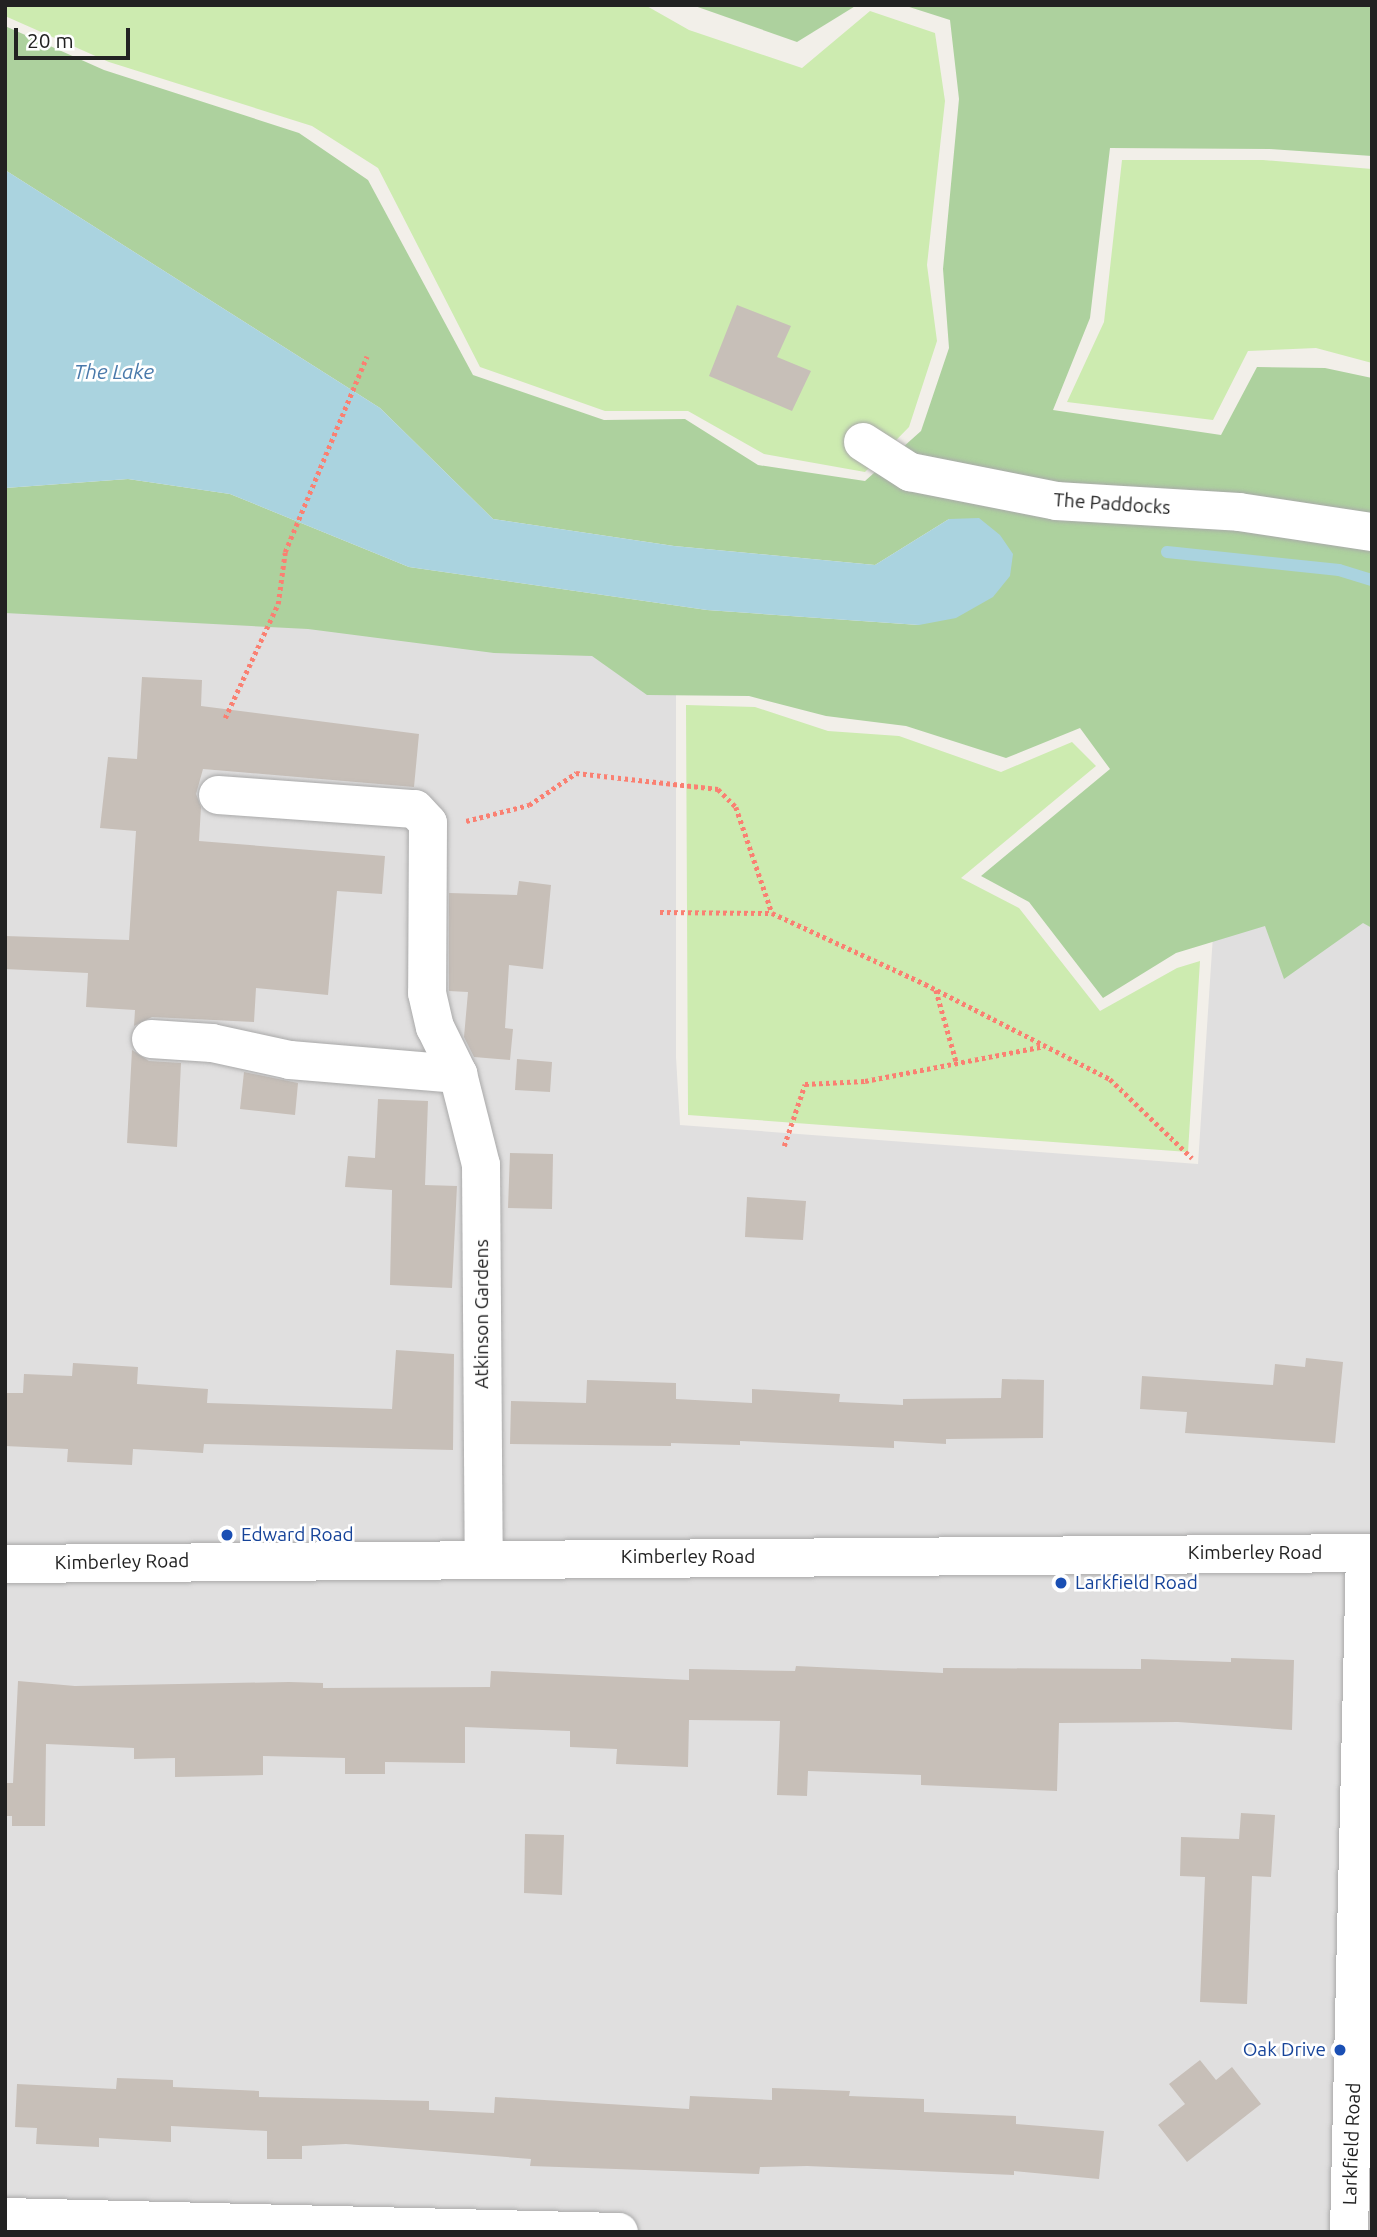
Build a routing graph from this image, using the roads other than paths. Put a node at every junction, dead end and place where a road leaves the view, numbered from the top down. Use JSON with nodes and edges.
{"nodes":[{"id":1,"x":863,"y":442,"type":"dead end"},
{"id":2,"x":1372,"y":531,"type":"edge"},
{"id":3,"x":218,"y":795,"type":"dead end"},
{"id":4,"x":151,"y":1039,"type":"dead end"},
{"id":5,"x":458,"y":1073,"type":"junction"},
{"id":6,"x":1368,"y":1553,"type":"edge"},
{"id":7,"x":484,"y":1558,"type":"junction"},
{"id":8,"x":5,"y":1564,"type":"edge"},
{"id":9,"x":1363,"y":2092,"type":"edge"},
{"id":10,"x":5,"y":2217,"type":"edge"},
{"id":11,"x":618,"y":2232,"type":"edge"},
{"id":12,"x":1349,"y":2232,"type":"edge"}],
"edges":[{"from":1,"to":2,"type":"street","name":"The Paddocks"},
{"from":3,"to":5,"type":"street","name":"Atkinson Gardens"},
{"from":4,"to":5,"type":"street"},
{"from":5,"to":7,"type":"street","name":"Atkinson Gardens"},
{"from":6,"to":7,"type":"street","name":"Kimberley Road"},
{"from":6,"to":9,"type":"street","name":"Larkfield Road"},
{"from":7,"to":8,"type":"street","name":"Kimberley Road"},
{"from":9,"to":12,"type":"street","name":"Larkfield Road"},
{"from":10,"to":11,"type":"street"}]}
